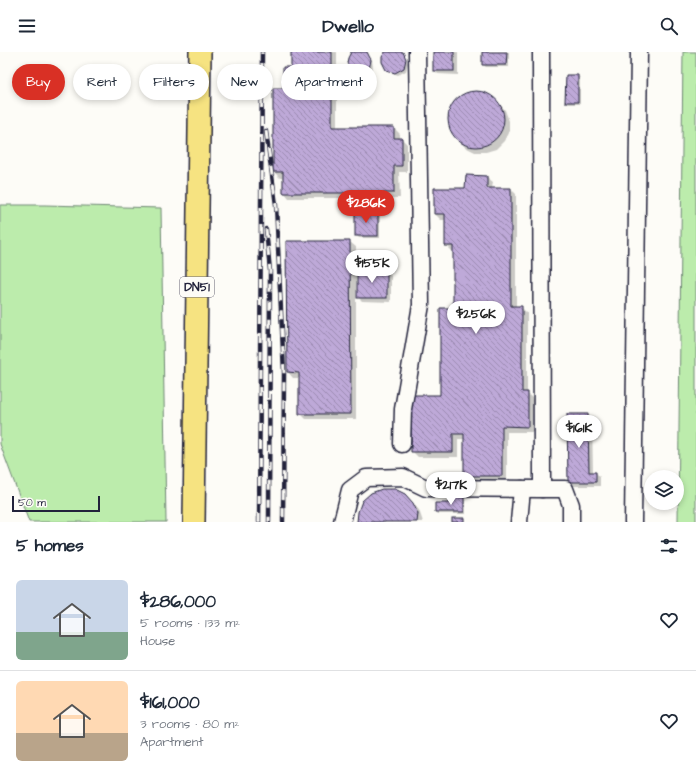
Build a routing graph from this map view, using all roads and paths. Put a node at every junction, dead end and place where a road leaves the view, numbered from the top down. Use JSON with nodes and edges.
{"nodes":[{"id":1,"x":200,"y":52,"type":"edge"},
{"id":2,"x":417,"y":52,"type":"edge"},
{"id":3,"x":541,"y":52,"type":"edge"},
{"id":4,"x":639,"y":52,"type":"edge"},
{"id":5,"x":402,"y":444,"type":"dead end"},
{"id":6,"x":522,"y":489,"type":"junction"},
{"id":7,"x":542,"y":489,"type":"junction"},
{"id":8,"x":194,"y":522,"type":"edge"},
{"id":9,"x":342,"y":522,"type":"edge"},
{"id":10,"x":519,"y":522,"type":"edge"},
{"id":11,"x":571,"y":522,"type":"edge"},
{"id":12,"x":633,"y":522,"type":"edge"}],
"edges":[{"from":1,"to":8,"type":"main road","number":"DN51"},
{"from":2,"to":5,"type":"street"},
{"from":3,"to":7,"type":"street"},
{"from":4,"to":12,"type":"street"},
{"from":6,"to":7,"type":"street"},
{"from":6,"to":9,"type":"street"},
{"from":6,"to":10,"type":"street"},
{"from":7,"to":11,"type":"street"}]}
